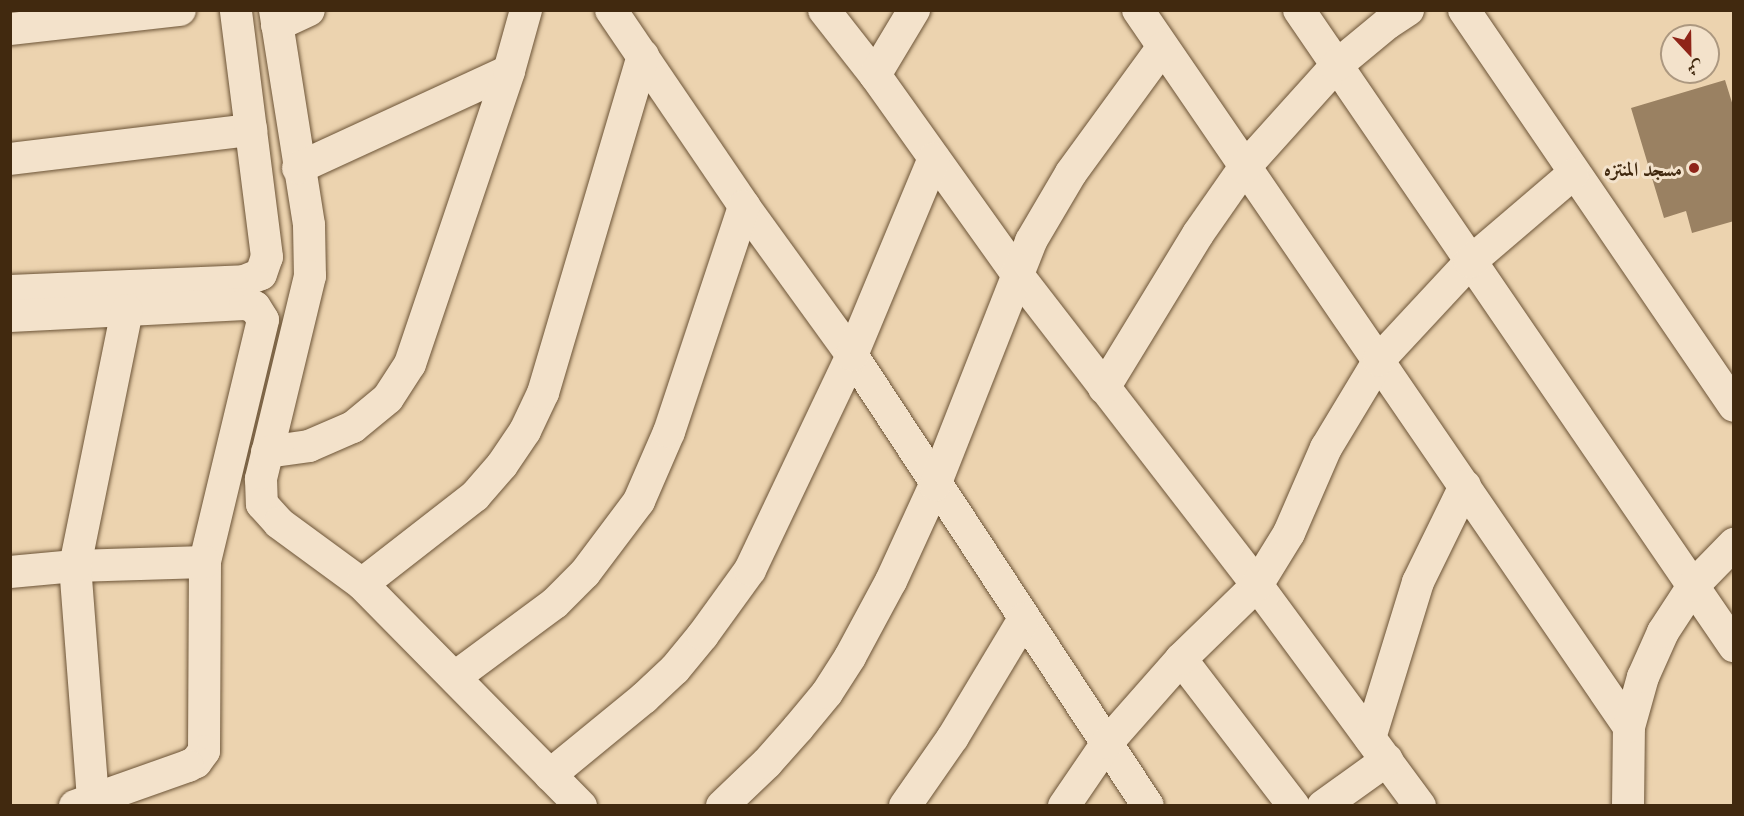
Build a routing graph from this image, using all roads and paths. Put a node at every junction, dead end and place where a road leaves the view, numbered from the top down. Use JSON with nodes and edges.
{"nodes":[{"id":1,"x":180,"y":10,"type":"edge"},
{"id":2,"x":236,"y":10,"type":"edge"},
{"id":3,"x":309,"y":10,"type":"edge"},
{"id":4,"x":526,"y":10,"type":"edge"},
{"id":5,"x":611,"y":10,"type":"edge"},
{"id":6,"x":824,"y":10,"type":"edge"},
{"id":7,"x":914,"y":10,"type":"edge"},
{"id":8,"x":1138,"y":10,"type":"edge"},
{"id":9,"x":1299,"y":10,"type":"edge"},
{"id":10,"x":1408,"y":10,"type":"edge"},
{"id":11,"x":1464,"y":10,"type":"edge"},
{"id":12,"x":276,"y":18,"type":"edge"},
{"id":13,"x":10,"y":30,"type":"edge"},
{"id":14,"x":1162,"y":48,"type":"junction"},
{"id":15,"x":643,"y":56,"type":"junction"},
{"id":16,"x":1336,"y":66,"type":"junction"},
{"id":17,"x":509,"y":71,"type":"junction"},
{"id":18,"x":875,"y":75,"type":"junction"},
{"id":19,"x":251,"y":130,"type":"junction"},
{"id":20,"x":934,"y":158,"type":"junction"},
{"id":21,"x":10,"y":159,"type":"edge"},
{"id":22,"x":298,"y":168,"type":"junction"},
{"id":23,"x":1244,"y":168,"type":"junction"},
{"id":24,"x":1573,"y":174,"type":"junction"},
{"id":25,"x":744,"y":206,"type":"junction"},
{"id":26,"x":1470,"y":262,"type":"junction"},
{"id":27,"x":1017,"y":274,"type":"junction"},
{"id":28,"x":10,"y":291,"type":"edge"},
{"id":29,"x":127,"y":310,"type":"junction"},
{"id":30,"x":10,"y":316,"type":"edge"},
{"id":31,"x":852,"y":355,"type":"junction"},
{"id":32,"x":1379,"y":360,"type":"junction"},
{"id":33,"x":1104,"y":388,"type":"junction"},
{"id":34,"x":1734,"y":406,"type":"edge"},
{"id":35,"x":267,"y":452,"type":"junction"},
{"id":36,"x":935,"y":485,"type":"junction"},
{"id":37,"x":1465,"y":486,"type":"junction"},
{"id":38,"x":1734,"y":544,"type":"edge"},
{"id":39,"x":205,"y":562,"type":"junction"},
{"id":40,"x":75,"y":566,"type":"junction"},
{"id":41,"x":10,"y":572,"type":"edge"},
{"id":42,"x":362,"y":584,"type":"junction"},
{"id":43,"x":1257,"y":585,"type":"junction"},
{"id":44,"x":1693,"y":586,"type":"junction"},
{"id":45,"x":1024,"y":619,"type":"junction"},
{"id":46,"x":1734,"y":646,"type":"edge"},
{"id":47,"x":1181,"y":659,"type":"junction"},
{"id":48,"x":455,"y":677,"type":"junction"},
{"id":49,"x":1629,"y":727,"type":"junction"},
{"id":50,"x":1107,"y":744,"type":"junction"},
{"id":51,"x":1379,"y":749,"type":"junction"},
{"id":52,"x":550,"y":775,"type":"junction"},
{"id":53,"x":84,"y":802,"type":"edge"},
{"id":54,"x":581,"y":806,"type":"edge"},
{"id":55,"x":722,"y":806,"type":"edge"},
{"id":56,"x":905,"y":806,"type":"edge"},
{"id":57,"x":1064,"y":806,"type":"edge"},
{"id":58,"x":1148,"y":806,"type":"edge"},
{"id":59,"x":1294,"y":806,"type":"edge"},
{"id":60,"x":1323,"y":806,"type":"edge"},
{"id":61,"x":1420,"y":806,"type":"edge"},
{"id":62,"x":1628,"y":806,"type":"edge"}],
"edges":[{"from":1,"to":13,"type":"street"},
{"from":2,"to":19,"type":"street"},
{"from":3,"to":12,"type":"street"},
{"from":4,"to":17,"type":"street"},
{"from":5,"to":15,"type":"street"},
{"from":6,"to":18,"type":"street"},
{"from":7,"to":18,"type":"street"},
{"from":8,"to":14,"type":"street"},
{"from":9,"to":16,"type":"street"},
{"from":10,"to":16,"type":"street"},
{"from":11,"to":24,"type":"street"},
{"from":12,"to":22,"type":"street"},
{"from":14,"to":23,"type":"street"},
{"from":14,"to":27,"type":"street"},
{"from":15,"to":25,"type":"street"},
{"from":15,"to":42,"type":"street"},
{"from":16,"to":23,"type":"street"},
{"from":16,"to":26,"type":"street"},
{"from":17,"to":22,"type":"street"},
{"from":17,"to":35,"type":"street"},
{"from":18,"to":20,"type":"street"},
{"from":19,"to":21,"type":"street"},
{"from":19,"to":28,"type":"street"},
{"from":20,"to":27,"type":"street"},
{"from":20,"to":31,"type":"street"},
{"from":22,"to":35,"type":"street"},
{"from":23,"to":32,"type":"street"},
{"from":23,"to":33,"type":"street"},
{"from":24,"to":26,"type":"street"},
{"from":24,"to":34,"type":"street"},
{"from":25,"to":31,"type":"street"},
{"from":25,"to":48,"type":"street"},
{"from":26,"to":32,"type":"street"},
{"from":26,"to":44,"type":"street"},
{"from":27,"to":33,"type":"street"},
{"from":27,"to":36,"type":"street"},
{"from":29,"to":30,"type":"street"},
{"from":29,"to":39,"type":"street"},
{"from":29,"to":40,"type":"street"},
{"from":31,"to":36,"type":"street"},
{"from":31,"to":52,"type":"street"},
{"from":32,"to":37,"type":"street"},
{"from":32,"to":43,"type":"street"},
{"from":33,"to":43,"type":"street"},
{"from":35,"to":42,"type":"street"},
{"from":36,"to":45,"type":"street"},
{"from":36,"to":55,"type":"street"},
{"from":37,"to":49,"type":"street"},
{"from":37,"to":51,"type":"street"},
{"from":38,"to":44,"type":"street"},
{"from":39,"to":40,"type":"street"},
{"from":39,"to":53,"type":"street"},
{"from":40,"to":41,"type":"street"},
{"from":40,"to":53,"type":"street"},
{"from":42,"to":48,"type":"street"},
{"from":43,"to":47,"type":"street"},
{"from":43,"to":51,"type":"street"},
{"from":44,"to":46,"type":"street"},
{"from":44,"to":49,"type":"street"},
{"from":45,"to":50,"type":"street"},
{"from":45,"to":56,"type":"street"},
{"from":47,"to":50,"type":"street"},
{"from":47,"to":59,"type":"street"},
{"from":48,"to":52,"type":"street"},
{"from":49,"to":62,"type":"street"},
{"from":50,"to":57,"type":"street"},
{"from":50,"to":58,"type":"street"},
{"from":51,"to":60,"type":"street"},
{"from":51,"to":61,"type":"street"},
{"from":52,"to":54,"type":"street"}]}
